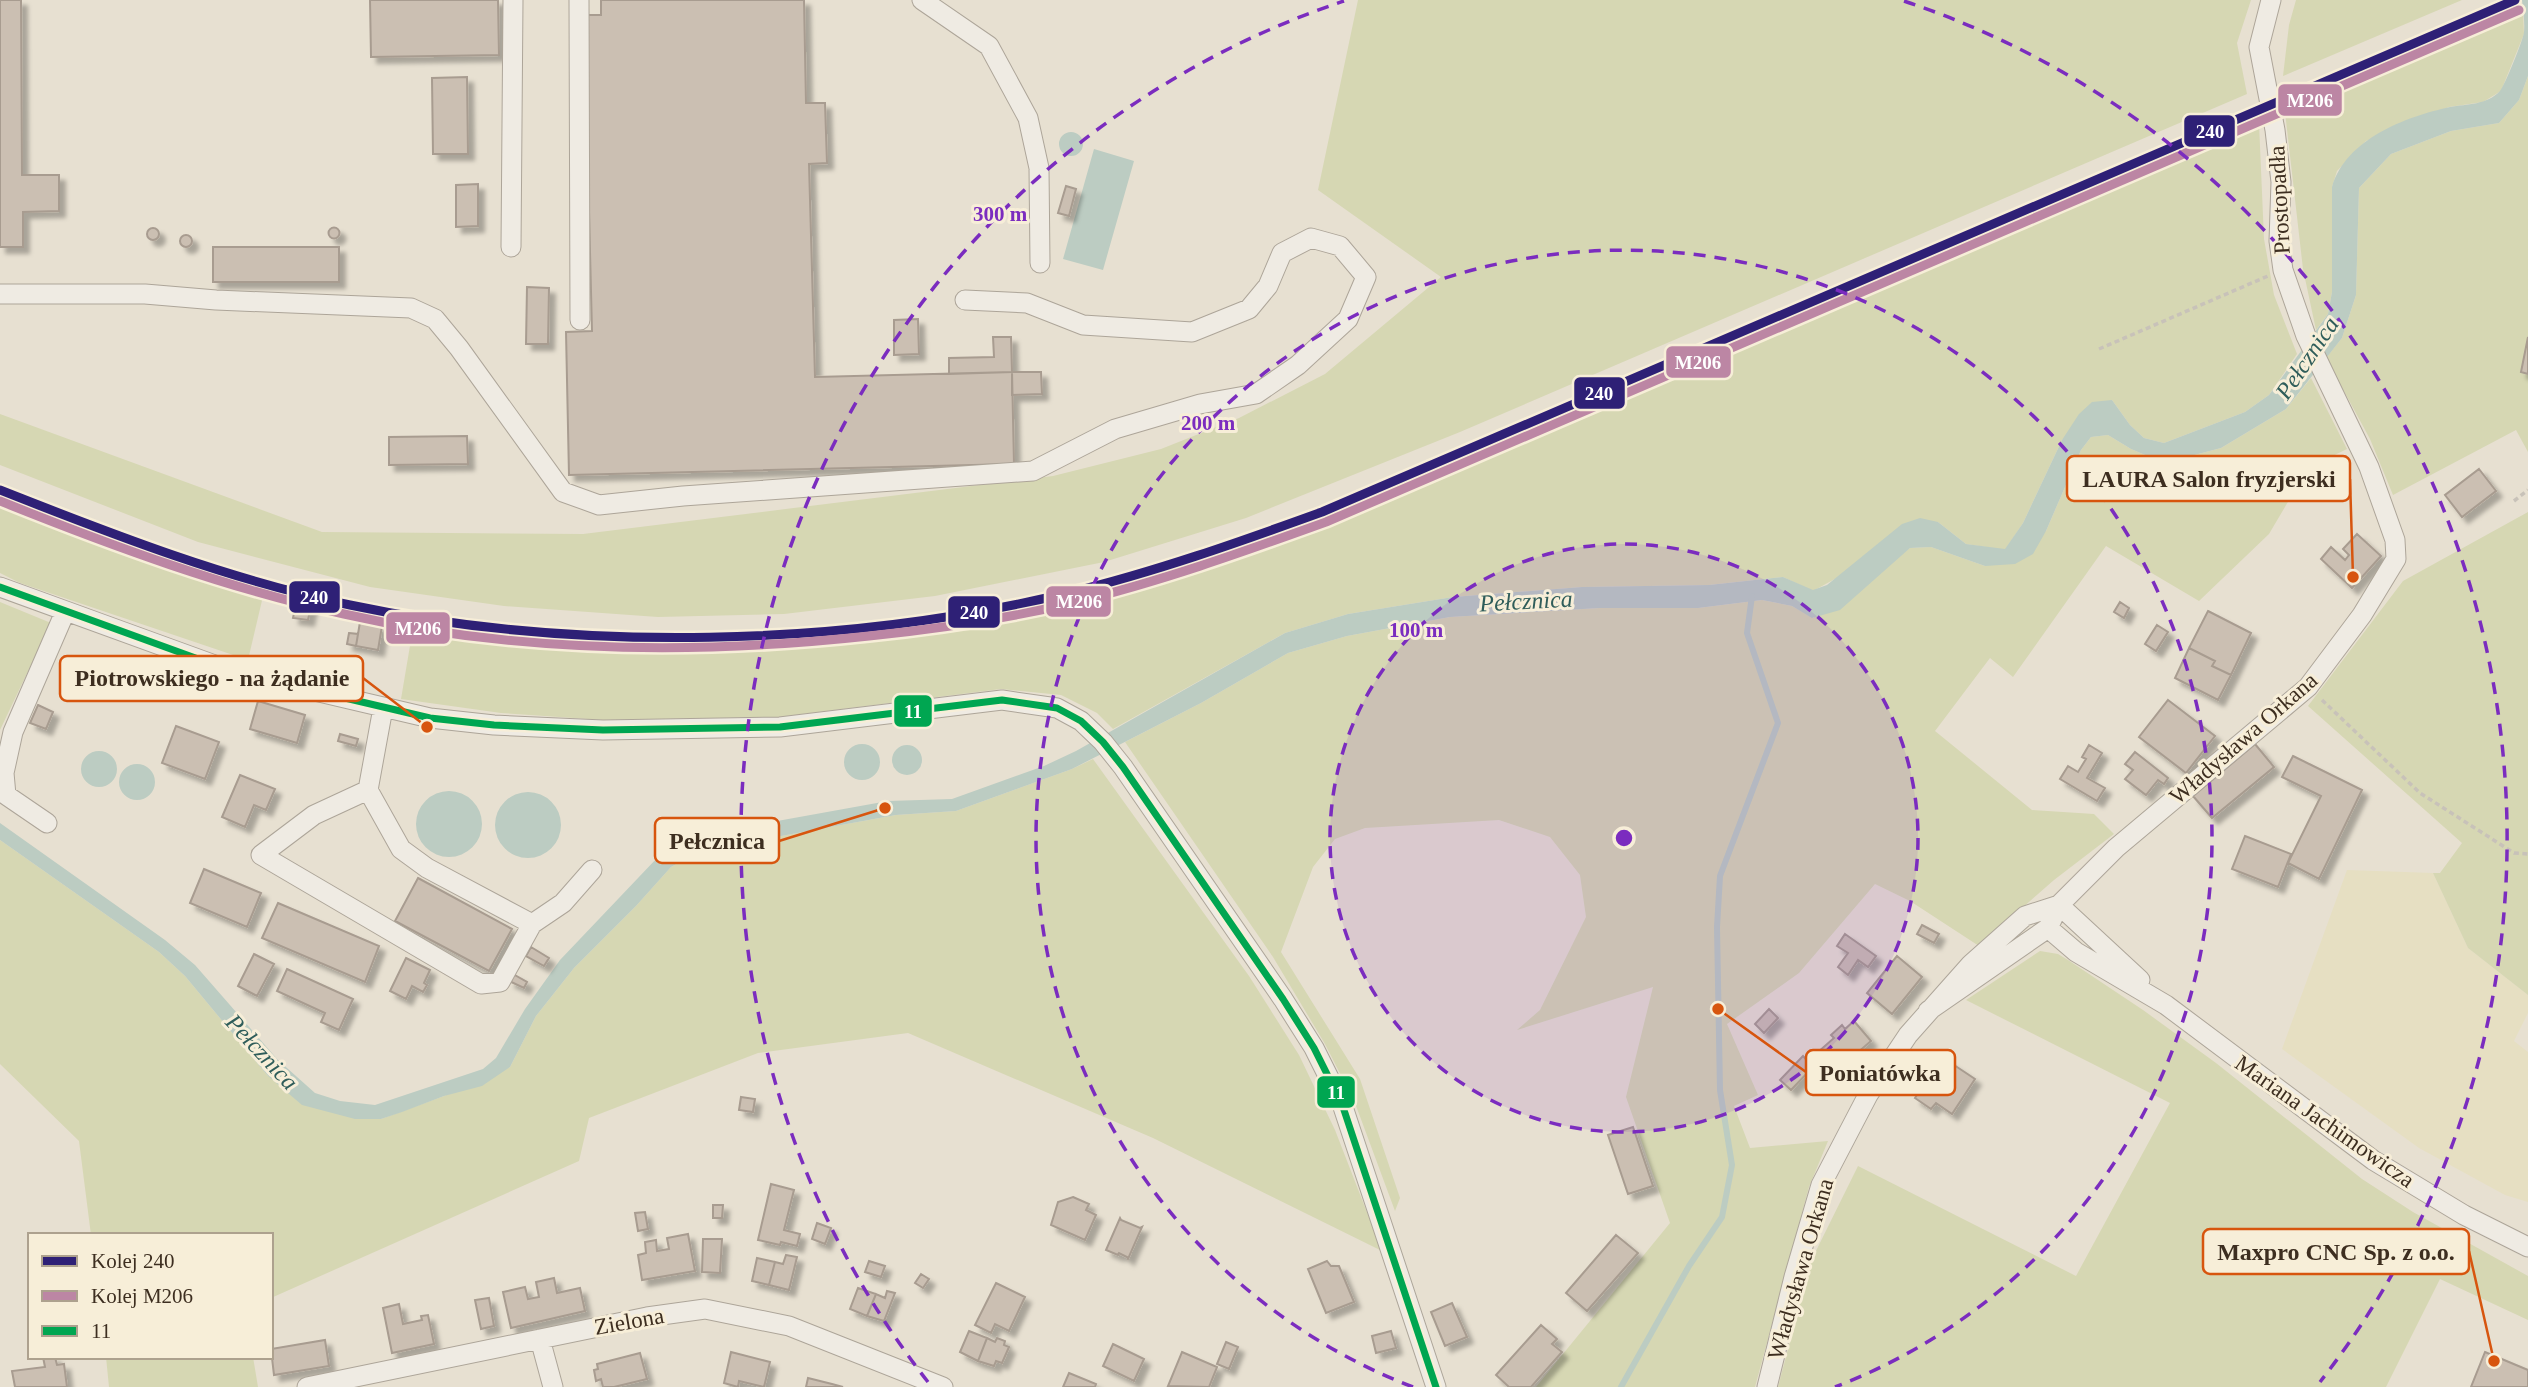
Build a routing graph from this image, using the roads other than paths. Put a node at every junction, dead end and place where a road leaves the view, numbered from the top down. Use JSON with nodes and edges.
{"nodes":[{"id":1,"x":513,"y":0,"type":"edge"},
{"id":2,"x":579,"y":0,"type":"edge"},
{"id":3,"x":922,"y":0,"type":"edge"},
{"id":4,"x":2271,"y":0,"type":"edge"},
{"id":5,"x":511,"y":247,"type":"dead end"},
{"id":6,"x":1040,"y":263,"type":"dead end"},
{"id":7,"x":0,"y":294,"type":"edge"},
{"id":8,"x":965,"y":300,"type":"dead end"},
{"id":9,"x":2299,"y":316,"type":"joint"},
{"id":10,"x":580,"y":320,"type":"dead end"},
{"id":11,"x":0,"y":587,"type":"edge"},
{"id":12,"x":65,"y":612,"type":"junction"},
{"id":13,"x":383,"y":708,"type":"junction"},
{"id":14,"x":368,"y":790,"type":"junction"},
{"id":15,"x":47,"y":823,"type":"dead end"},
{"id":16,"x":592,"y":870,"type":"dead end"},
{"id":17,"x":2059,"y":905,"type":"junction"},
{"id":18,"x":532,"y":924,"type":"junction"},
{"id":19,"x":2048,"y":928,"type":"junction"},
{"id":20,"x":2166,"y":1005,"type":"junction"},
{"id":21,"x":1928,"y":1011,"type":"junction"},
{"id":22,"x":2528,"y":1247,"type":"edge"},
{"id":23,"x":540,"y":1339,"type":"junction"},
{"id":24,"x":307,"y":1387,"type":"edge"},
{"id":25,"x":553,"y":1387,"type":"edge"},
{"id":26,"x":943,"y":1387,"type":"edge"},
{"id":27,"x":1436,"y":1387,"type":"edge"},
{"id":28,"x":1767,"y":1387,"type":"edge"}],
"edges":[{"from":1,"to":5,"type":"street"},
{"from":2,"to":10,"type":"street"},
{"from":3,"to":6,"type":"street"},
{"from":4,"to":9,"type":"street","name":"Prostopadła"},
{"from":7,"to":8,"type":"street"},
{"from":9,"to":17,"type":"street","name":"Władysława Orkana"},
{"from":11,"to":12,"type":"street"},
{"from":12,"to":13,"type":"street"},
{"from":12,"to":15,"type":"street"},
{"from":13,"to":14,"type":"street"},
{"from":13,"to":27,"type":"street"},
{"from":14,"to":18,"type":"street"},
{"from":14,"to":18,"type":"street"},
{"from":16,"to":18,"type":"street"},
{"from":17,"to":19,"type":"street","name":"Władysława Orkana"},
{"from":17,"to":20,"type":"street","name":"Mariana Jachimowicza"},
{"from":17,"to":21,"type":"street","name":"Władysława Orkana"},
{"from":19,"to":20,"type":"street","name":"Mariana Jachimowicza"},
{"from":19,"to":21,"type":"street","name":"Władysława Orkana"},
{"from":20,"to":22,"type":"street","name":"Mariana Jachimowicza"},
{"from":21,"to":28,"type":"street","name":"Władysława Orkana"},
{"from":23,"to":24,"type":"street","name":"Zielona"},
{"from":23,"to":25,"type":"street"},
{"from":23,"to":26,"type":"street","name":"Zielona"}]}
